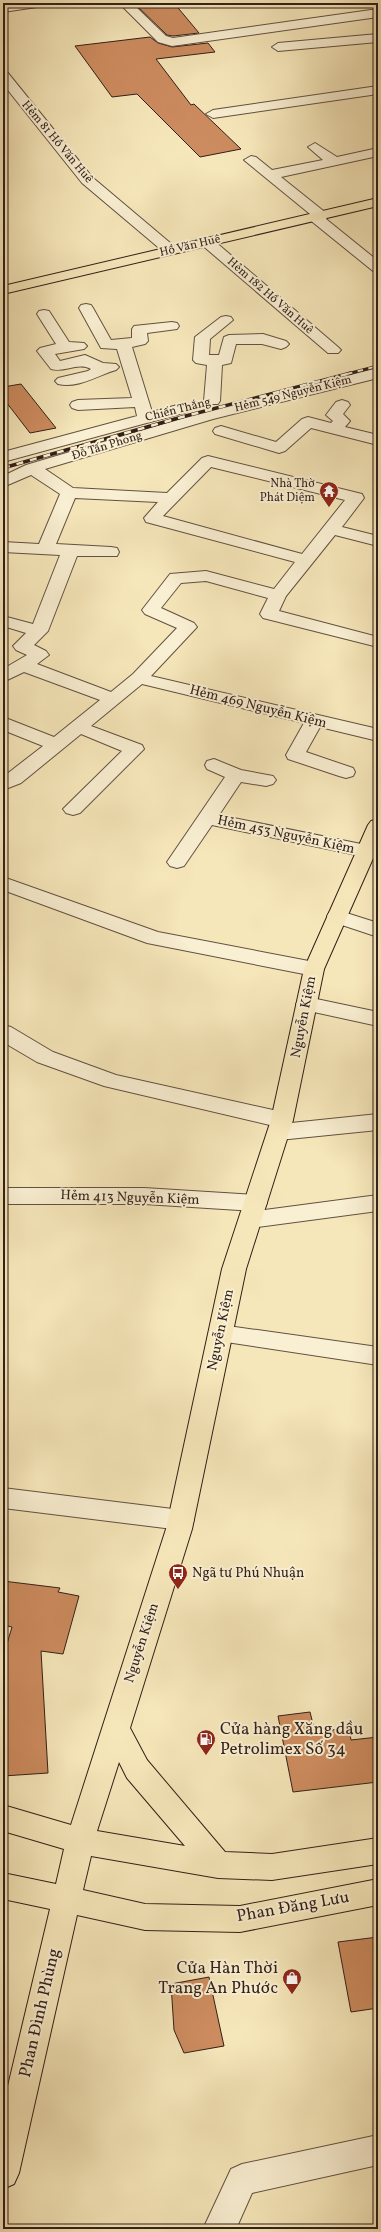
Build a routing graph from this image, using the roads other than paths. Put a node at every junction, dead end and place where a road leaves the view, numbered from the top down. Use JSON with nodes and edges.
{"nodes":[{"id":1,"x":37,"y":3,"type":"edge"},
{"id":2,"x":125,"y":3,"type":"edge"},
{"id":3,"x":3,"y":8,"type":"edge"},
{"id":4,"x":378,"y":13,"type":"edge"},
{"id":5,"x":378,"y":38,"type":"edge"},
{"id":6,"x":278,"y":47,"type":"dead end"},
{"id":7,"x":3,"y":76,"type":"edge"},
{"id":8,"x":378,"y":90,"type":"edge"},
{"id":9,"x":213,"y":114,"type":"dead end"},
{"id":10,"x":315,"y":147,"type":"dead end"},
{"id":11,"x":378,"y":152,"type":"edge"},
{"id":12,"x":251,"y":160,"type":"dead end"},
{"id":13,"x":335,"y":162,"type":"junction"},
{"id":14,"x":270,"y":176,"type":"junction"},
{"id":15,"x":378,"y":202,"type":"edge"},
{"id":16,"x":318,"y":216,"type":"junction"},
{"id":17,"x":207,"y":242,"type":"junction"},
{"id":18,"x":170,"y":250,"type":"junction"},
{"id":19,"x":378,"y":268,"type":"edge"},
{"id":20,"x":4,"y":288,"type":"edge"},
{"id":21,"x":86,"y":308,"type":"dead end"},
{"id":22,"x":44,"y":314,"type":"dead end"},
{"id":23,"x":226,"y":320,"type":"dead end"},
{"id":24,"x":172,"y":326,"type":"dead end"},
{"id":25,"x":123,"y":344,"type":"junction"},
{"id":26,"x":281,"y":344,"type":"dead end"},
{"id":27,"x":106,"y":345,"type":"junction"},
{"id":28,"x":65,"y":347,"type":"junction"},
{"id":29,"x":333,"y":350,"type":"dead end"},
{"id":30,"x":378,"y":359,"type":"edge"},
{"id":31,"x":215,"y":360,"type":"junction"},
{"id":32,"x":130,"y":366,"type":"junction"},
{"id":33,"x":101,"y":368,"type":"junction"},
{"id":34,"x":378,"y":373,"type":"edge"},
{"id":35,"x":63,"y":381,"type":"dead end"},
{"id":36,"x":142,"y":402,"type":"junction"},
{"id":37,"x":78,"y":405,"type":"dead end"},
{"id":38,"x":342,"y":405,"type":"dead end"},
{"id":39,"x":210,"y":408,"type":"junction"},
{"id":40,"x":146,"y":418,"type":"junction"},
{"id":41,"x":335,"y":428,"type":"junction"},
{"id":42,"x":221,"y":431,"type":"dead end"},
{"id":43,"x":378,"y":440,"type":"edge"},
{"id":44,"x":3,"y":457,"type":"edge"},
{"id":45,"x":32,"y":468,"type":"junction"},
{"id":46,"x":5,"y":478,"type":"edge"},
{"id":47,"x":69,"y":492,"type":"junction"},
{"id":48,"x":171,"y":498,"type":"junction"},
{"id":49,"x":331,"y":529,"type":"junction"},
{"id":50,"x":378,"y":541,"type":"edge"},
{"id":51,"x":3,"y":547,"type":"edge"},
{"id":52,"x":46,"y":548,"type":"junction"},
{"id":53,"x":71,"y":549,"type":"junction"},
{"id":54,"x":111,"y":552,"type":"dead end"},
{"id":55,"x":306,"y":560,"type":"junction"},
{"id":56,"x":278,"y":595,"type":"junction"},
{"id":57,"x":5,"y":621,"type":"dead end"},
{"id":58,"x":39,"y":631,"type":"junction"},
{"id":59,"x":378,"y":642,"type":"edge"},
{"id":60,"x":23,"y":665,"type":"junction"},
{"id":61,"x":3,"y":677,"type":"edge"},
{"id":62,"x":139,"y":678,"type":"junction"},
{"id":63,"x":112,"y":699,"type":"junction"},
{"id":64,"x":315,"y":720,"type":"junction"},
{"id":65,"x":3,"y":723,"type":"edge"},
{"id":66,"x":78,"y":727,"type":"junction"},
{"id":67,"x":378,"y":736,"type":"edge"},
{"id":68,"x":56,"y":745,"type":"junction"},
{"id":69,"x":214,"y":765,"type":"dead end"},
{"id":70,"x":346,"y":772,"type":"dead end"},
{"id":71,"x":236,"y":775,"type":"junction"},
{"id":72,"x":266,"y":780,"type":"dead end"},
{"id":73,"x":3,"y":784,"type":"edge"},
{"id":74,"x":73,"y":809,"type":"dead end"},
{"id":75,"x":207,"y":818,"type":"junction"},
{"id":76,"x":378,"y":825,"type":"edge"},
{"id":77,"x":366,"y":851,"type":"junction"},
{"id":78,"x":177,"y":862,"type":"dead end"},
{"id":79,"x":3,"y":883,"type":"edge"},
{"id":80,"x":338,"y":916,"type":"junction"},
{"id":81,"x":378,"y":930,"type":"edge"},
{"id":82,"x":314,"y":969,"type":"junction"},
{"id":83,"x":308,"y":1004,"type":"junction"},
{"id":84,"x":378,"y":1019,"type":"edge"},
{"id":85,"x":3,"y":1032,"type":"edge"},
{"id":86,"x":378,"y":1122,"type":"edge"},
{"id":87,"x":280,"y":1126,"type":"junction"},
{"id":88,"x":3,"y":1196,"type":"edge"},
{"id":89,"x":378,"y":1202,"type":"edge"},
{"id":90,"x":253,"y":1212,"type":"junction"},
{"id":91,"x":221,"y":1334,"type":"junction"},
{"id":92,"x":378,"y":1356,"type":"edge"},
{"id":93,"x":3,"y":1498,"type":"edge"},
{"id":94,"x":181,"y":1520,"type":"junction"},
{"id":95,"x":115,"y":1727,"type":"junction"},
{"id":96,"x":3,"y":1818,"type":"edge"},
{"id":97,"x":80,"y":1841,"type":"junction"},
{"id":98,"x":378,"y":1851,"type":"edge"},
{"id":99,"x":218,"y":1865,"type":"junction"},
{"id":100,"x":3,"y":1886,"type":"edge"},
{"id":101,"x":378,"y":1892,"type":"edge"},
{"id":102,"x":66,"y":1900,"type":"junction"},
{"id":103,"x":378,"y":2150,"type":"edge"},
{"id":104,"x":3,"y":2173,"type":"edge"},
{"id":105,"x":219,"y":2229,"type":"edge"}],
"edges":[{"from":1,"to":3,"type":"street"},
{"from":2,"to":4,"type":"street"},
{"from":5,"to":6,"type":"street"},
{"from":7,"to":18,"type":"street","name":"Hẻm 81 Hồ Văn Huê"},
{"from":8,"to":9,"type":"street"},
{"from":10,"to":13,"type":"street"},
{"from":11,"to":13,"type":"street"},
{"from":12,"to":14,"type":"street"},
{"from":13,"to":14,"type":"street"},
{"from":14,"to":16,"type":"street"},
{"from":15,"to":16,"type":"main road","name":"Hồ Văn Huê"},
{"from":16,"to":17,"type":"main road","name":"Hồ Văn Huê"},
{"from":16,"to":19,"type":"street"},
{"from":17,"to":18,"type":"main road","name":"Hồ Văn Huê"},
{"from":17,"to":29,"type":"street","name":"Hẻm 182 Hồ Văn Huê"},
{"from":18,"to":20,"type":"main road","name":"Hồ Văn Huê"},
{"from":21,"to":27,"type":"street"},
{"from":22,"to":28,"type":"street"},
{"from":23,"to":31,"type":"street"},
{"from":24,"to":25,"type":"street"},
{"from":25,"to":27,"type":"street"},
{"from":25,"to":32,"type":"street"},
{"from":26,"to":31,"type":"street"},
{"from":27,"to":28,"type":"street"},
{"from":28,"to":33,"type":"street"},
{"from":30,"to":39,"type":"street","name":"Chiến Thắng"},
{"from":31,"to":39,"type":"street"},
{"from":32,"to":33,"type":"street"},
{"from":32,"to":36,"type":"street"},
{"from":33,"to":35,"type":"street"},
{"from":34,"to":39,"type":"street","name":"Hẻm 549 Nguyễn Kiệm"},
{"from":36,"to":37,"type":"street"},
{"from":36,"to":40,"type":"street"},
{"from":38,"to":41,"type":"street"},
{"from":39,"to":40,"type":"street","name":"Chiến Thắng"},
{"from":39,"to":45,"type":"street","name":"Đỗ Tấn Phong"},
{"from":40,"to":44,"type":"street","name":"Chiến Thắng"},
{"from":41,"to":42,"type":"street"},
{"from":41,"to":43,"type":"street"},
{"from":45,"to":46,"type":"street","name":"Đỗ Tấn Phong"},
{"from":45,"to":47,"type":"street"},
{"from":47,"to":48,"type":"street"},
{"from":47,"to":52,"type":"street"},
{"from":48,"to":49,"type":"street"},
{"from":48,"to":55,"type":"street"},
{"from":49,"to":50,"type":"street"},
{"from":49,"to":55,"type":"street"},
{"from":51,"to":52,"type":"street"},
{"from":52,"to":53,"type":"street"},
{"from":53,"to":54,"type":"street"},
{"from":53,"to":58,"type":"street"},
{"from":55,"to":56,"type":"street"},
{"from":56,"to":59,"type":"street"},
{"from":56,"to":62,"type":"street"},
{"from":57,"to":58,"type":"street"},
{"from":58,"to":60,"type":"street"},
{"from":60,"to":61,"type":"street"},
{"from":60,"to":63,"type":"street"},
{"from":62,"to":63,"type":"street"},
{"from":62,"to":64,"type":"street","name":"Hẻm 469 Nguyễn Kiệm"},
{"from":63,"to":66,"type":"street"},
{"from":64,"to":67,"type":"street","name":"Hẻm 469 Nguyễn Kiệm"},
{"from":64,"to":70,"type":"street"},
{"from":65,"to":68,"type":"street"},
{"from":66,"to":68,"type":"street"},
{"from":66,"to":74,"type":"street"},
{"from":68,"to":73,"type":"street"},
{"from":69,"to":71,"type":"street"},
{"from":71,"to":72,"type":"street"},
{"from":71,"to":75,"type":"street","name":"Hẻm 453 Nguyễn Kiệm"},
{"from":75,"to":77,"type":"street","name":"Hẻm 453 Nguyễn Kiệm"},
{"from":75,"to":78,"type":"street","name":"Hẻm 453 Nguyễn Kiệm"},
{"from":76,"to":77,"type":"main road","name":"Nguyễn Kiệm"},
{"from":77,"to":80,"type":"main road","name":"Nguyễn Kiệm"},
{"from":79,"to":82,"type":"street"},
{"from":80,"to":81,"type":"street"},
{"from":80,"to":82,"type":"main road","name":"Nguyễn Kiệm"},
{"from":82,"to":83,"type":"main road","name":"Nguyễn Kiệm"},
{"from":83,"to":84,"type":"street"},
{"from":83,"to":87,"type":"main road","name":"Nguyễn Kiệm"},
{"from":85,"to":87,"type":"street"},
{"from":86,"to":87,"type":"street"},
{"from":87,"to":90,"type":"main road","name":"Nguyễn Kiệm"},
{"from":88,"to":90,"type":"street","name":"Hẻm 413 Nguyễn Kiệm"},
{"from":89,"to":90,"type":"street","name":"Hẻm 413 Nguyễn Kiệm"},
{"from":90,"to":91,"type":"main road","name":"Nguyễn Kiệm"},
{"from":91,"to":92,"type":"street"},
{"from":91,"to":94,"type":"main road","name":"Nguyễn Kiệm"},
{"from":93,"to":94,"type":"street"},
{"from":94,"to":95,"type":"main road","name":"Nguyễn Kiệm"},
{"from":95,"to":97,"type":"main road","name":"Nguyễn Kiệm"},
{"from":95,"to":99,"type":"main road"},
{"from":96,"to":97,"type":"main road"},
{"from":97,"to":99,"type":"main road"},
{"from":97,"to":102,"type":"main road","name":"Phan Đình Phùng"},
{"from":98,"to":99,"type":"main road"},
{"from":100,"to":102,"type":"main road","name":"Phan Đăng Lưu"},
{"from":101,"to":102,"type":"main road","name":"Phan Đăng Lưu"},
{"from":102,"to":104,"type":"main road","name":"Phan Đình Phùng"},
{"from":103,"to":105,"type":"street"}]}
